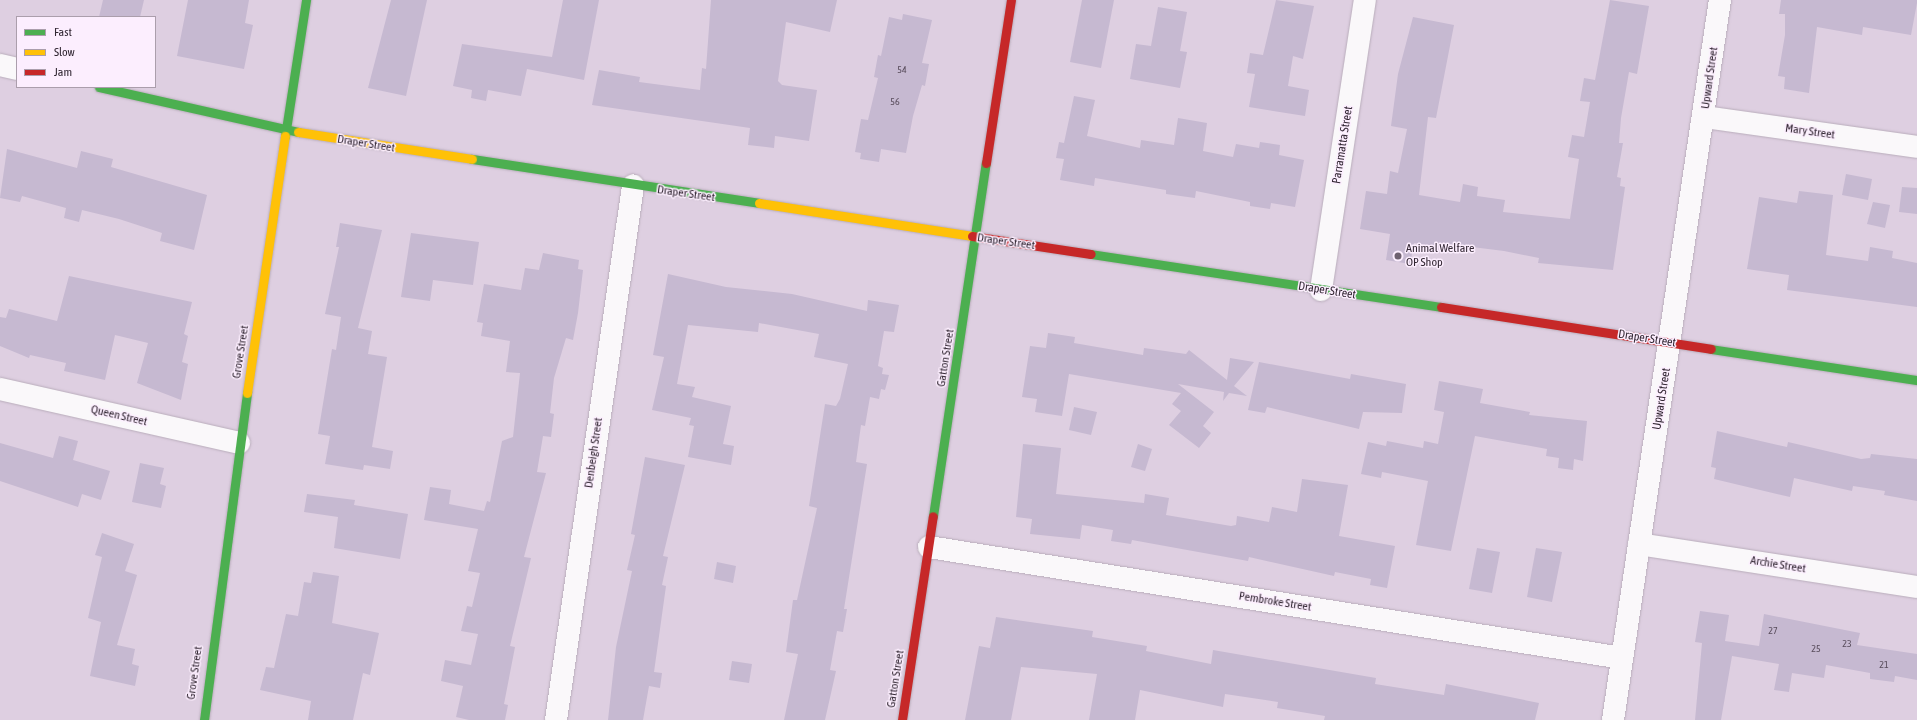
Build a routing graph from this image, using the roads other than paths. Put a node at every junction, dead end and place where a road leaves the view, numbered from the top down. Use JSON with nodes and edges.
{"nodes":[{"id":1,"x":306,"y":0,"type":"edge"},
{"id":2,"x":1011,"y":0,"type":"edge"},
{"id":3,"x":1365,"y":0,"type":"edge"},
{"id":4,"x":1721,"y":2,"type":"edge"},
{"id":5,"x":0,"y":65,"type":"edge"},
{"id":6,"x":16,"y":69,"type":"edge"},
{"id":7,"x":103,"y":88,"type":"edge"},
{"id":8,"x":1704,"y":117,"type":"junction"},
{"id":9,"x":287,"y":129,"type":"junction"},
{"id":10,"x":1917,"y":147,"type":"edge"},
{"id":11,"x":633,"y":186,"type":"junction"},
{"id":12,"x":977,"y":238,"type":"junction"},
{"id":13,"x":1321,"y":290,"type":"junction"},
{"id":14,"x":1670,"y":343,"type":"junction"},
{"id":15,"x":1917,"y":380,"type":"edge"},
{"id":16,"x":0,"y":389,"type":"edge"},
{"id":17,"x":239,"y":443,"type":"junction"},
{"id":18,"x":1639,"y":544,"type":"junction"},
{"id":19,"x":929,"y":547,"type":"junction"},
{"id":20,"x":1917,"y":587,"type":"edge"},
{"id":21,"x":1622,"y":658,"type":"junction"},
{"id":22,"x":203,"y":708,"type":"junction"},
{"id":23,"x":196,"y":720,"type":"edge"},
{"id":24,"x":204,"y":720,"type":"edge"},
{"id":25,"x":556,"y":720,"type":"edge"},
{"id":26,"x":902,"y":720,"type":"edge"},
{"id":27,"x":1613,"y":720,"type":"edge"}],
"edges":[{"from":1,"to":9,"type":"street","name":"Grove Street"},
{"from":2,"to":12,"type":"street","name":"Gatton Street"},
{"from":3,"to":13,"type":"street","name":"Parramatta Street"},
{"from":4,"to":8,"type":"street","name":"Upward Street"},
{"from":5,"to":6,"type":"street"},
{"from":7,"to":9,"type":"street","name":"Draper Street"},
{"from":8,"to":10,"type":"street","name":"Mary Street"},
{"from":8,"to":14,"type":"street","name":"Upward Street"},
{"from":9,"to":11,"type":"street","name":"Draper Street"},
{"from":9,"to":17,"type":"street","name":"Grove Street"},
{"from":11,"to":12,"type":"street","name":"Draper Street"},
{"from":11,"to":25,"type":"street","name":"Denbeigh Street"},
{"from":12,"to":13,"type":"street","name":"Draper Street"},
{"from":12,"to":19,"type":"street","name":"Gatton Street"},
{"from":13,"to":14,"type":"street","name":"Draper Street"},
{"from":14,"to":15,"type":"street","name":"Draper Street"},
{"from":14,"to":18,"type":"street","name":"Upward Street"},
{"from":16,"to":17,"type":"street","name":"Queen Street"},
{"from":17,"to":22,"type":"street","name":"Grove Street"},
{"from":18,"to":20,"type":"street","name":"Archie Street"},
{"from":18,"to":21,"type":"street","name":"Upward Street"},
{"from":19,"to":21,"type":"street","name":"Pembroke Street"},
{"from":19,"to":26,"type":"street","name":"Gatton Street"},
{"from":21,"to":27,"type":"street","name":"Upward Street"},
{"from":22,"to":23,"type":"street","name":"Grove Street"},
{"from":22,"to":24,"type":"street","name":"Grove Street"}]}
